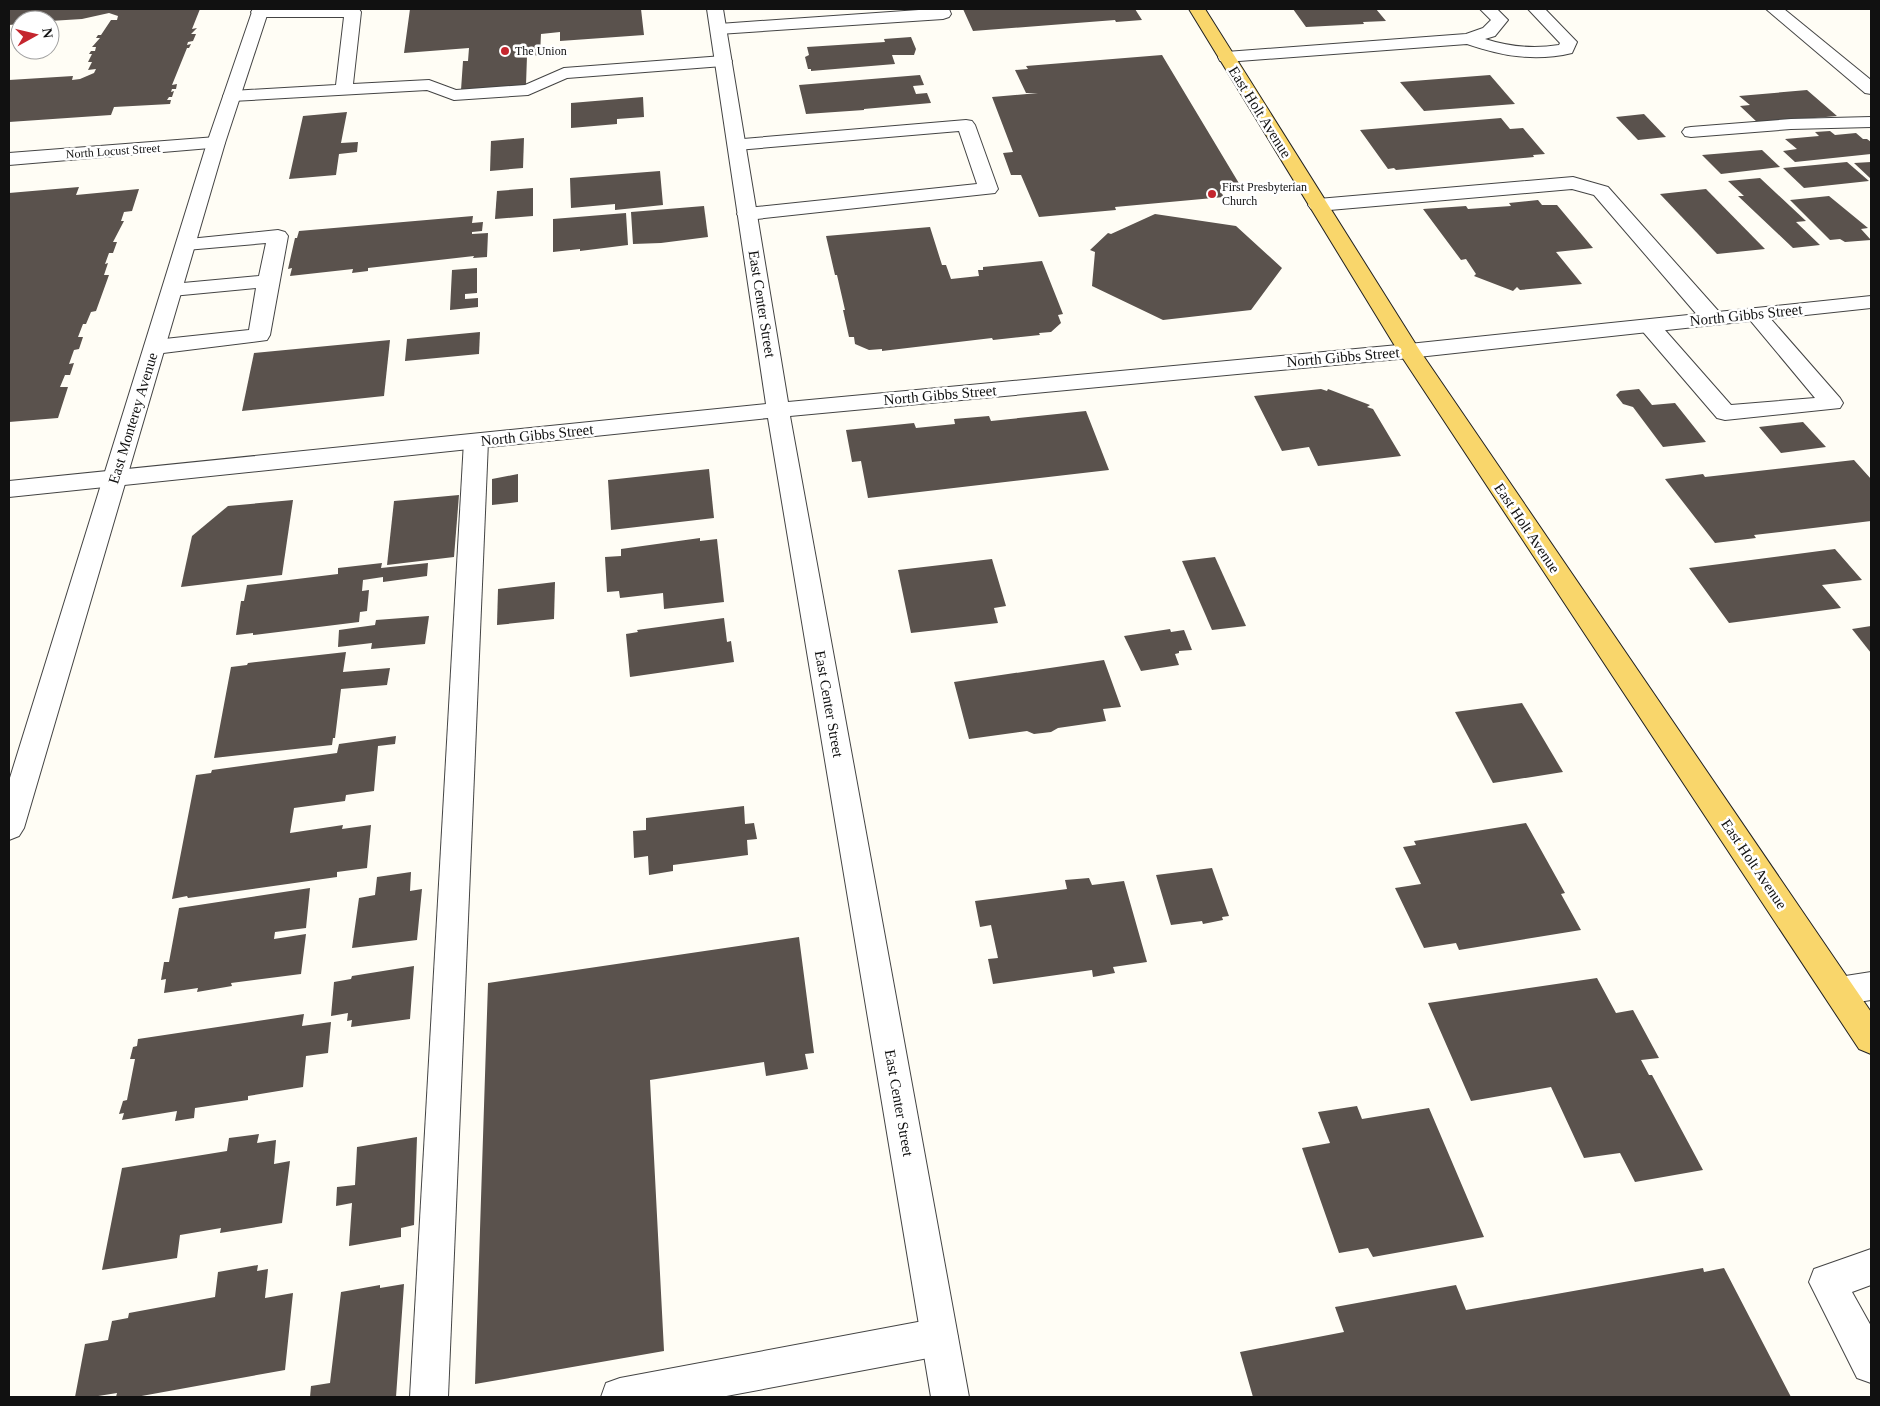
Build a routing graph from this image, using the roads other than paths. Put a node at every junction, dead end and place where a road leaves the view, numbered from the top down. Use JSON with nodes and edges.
{"nodes":[{"id":1,"x":941,"y":9,"type":"edge"},
{"id":2,"x":1197,"y":9,"type":"edge"},
{"id":3,"x":1488,"y":9,"type":"edge"},
{"id":4,"x":1536,"y":9,"type":"edge"},
{"id":5,"x":1774,"y":9,"type":"edge"},
{"id":6,"x":260,"y":11,"type":"edge"},
{"id":7,"x":717,"y":19,"type":"edge"},
{"id":8,"x":1468,"y":39,"type":"junction"},
{"id":9,"x":1226,"y":57,"type":"junction"},
{"id":10,"x":723,"y":61,"type":"junction"},
{"id":11,"x":1871,"y":89,"type":"edge"},
{"id":12,"x":344,"y":90,"type":"junction"},
{"id":13,"x":232,"y":96,"type":"junction"},
{"id":14,"x":1871,"y":122,"type":"edge"},
{"id":15,"x":1691,"y":132,"type":"dead end"},
{"id":16,"x":216,"y":143,"type":"junction"},
{"id":17,"x":737,"y":144,"type":"junction"},
{"id":18,"x":9,"y":159,"type":"edge"},
{"id":19,"x":1318,"y":206,"type":"junction"},
{"id":20,"x":748,"y":214,"type":"junction"},
{"id":21,"x":186,"y":244,"type":"junction"},
{"id":22,"x":268,"y":281,"type":"junction"},
{"id":23,"x":172,"y":290,"type":"junction"},
{"id":24,"x":1871,"y":302,"type":"edge"},
{"id":25,"x":1756,"y":314,"type":"junction"},
{"id":26,"x":1713,"y":319,"type":"junction"},
{"id":27,"x":1649,"y":326,"type":"junction"},
{"id":28,"x":155,"y":347,"type":"junction"},
{"id":29,"x":1408,"y":351,"type":"junction"},
{"id":30,"x":778,"y":410,"type":"junction"},
{"id":31,"x":476,"y":441,"type":"junction"},
{"id":32,"x":115,"y":478,"type":"junction"},
{"id":33,"x":9,"y":489,"type":"edge"},
{"id":34,"x":9,"y":828,"type":"edge"},
{"id":35,"x":1871,"y":986,"type":"edge"},
{"id":36,"x":1839,"y":992,"type":"junction"},
{"id":37,"x":1871,"y":1039,"type":"edge"},
{"id":38,"x":1871,"y":1267,"type":"edge"},
{"id":39,"x":939,"y":1337,"type":"junction"},
{"id":40,"x":1871,"y":1364,"type":"edge"},
{"id":41,"x":429,"y":1397,"type":"edge"},
{"id":42,"x":620,"y":1397,"type":"edge"},
{"id":43,"x":950,"y":1397,"type":"edge"}],
"edges":[{"from":1,"to":7,"type":"street"},
{"from":2,"to":9,"type":"main road","name":"East Holt Avenue"},
{"from":3,"to":8,"type":"street"},
{"from":4,"to":8,"type":"street"},
{"from":5,"to":11,"type":"street"},
{"from":6,"to":12,"type":"street"},
{"from":6,"to":13,"type":"street","name":"East Monterey Avenue"},
{"from":7,"to":10,"type":"street","name":"East Center Street"},
{"from":8,"to":9,"type":"street"},
{"from":9,"to":19,"type":"main road","name":"East Holt Avenue"},
{"from":10,"to":12,"type":"street"},
{"from":10,"to":17,"type":"street","name":"East Center Street"},
{"from":12,"to":13,"type":"street"},
{"from":13,"to":16,"type":"street","name":"East Monterey Avenue"},
{"from":14,"to":15,"type":"street"},
{"from":16,"to":18,"type":"street","name":"North Locust Street"},
{"from":16,"to":21,"type":"street","name":"East Monterey Avenue"},
{"from":17,"to":20,"type":"street","name":"East Center Street"},
{"from":17,"to":20,"type":"street"},
{"from":19,"to":26,"type":"street"},
{"from":19,"to":29,"type":"main road","name":"East Holt Avenue"},
{"from":20,"to":30,"type":"street","name":"East Center Street"},
{"from":21,"to":22,"type":"street"},
{"from":21,"to":23,"type":"street","name":"East Monterey Avenue"},
{"from":22,"to":23,"type":"street"},
{"from":22,"to":28,"type":"street"},
{"from":23,"to":28,"type":"street","name":"East Monterey Avenue"},
{"from":24,"to":25,"type":"street","name":"North Gibbs Street"},
{"from":25,"to":26,"type":"street","name":"North Gibbs Street"},
{"from":25,"to":27,"type":"street"},
{"from":26,"to":27,"type":"street","name":"North Gibbs Street"},
{"from":27,"to":29,"type":"street","name":"North Gibbs Street"},
{"from":28,"to":32,"type":"street","name":"East Monterey Avenue"},
{"from":29,"to":30,"type":"street","name":"North Gibbs Street"},
{"from":29,"to":36,"type":"main road","name":"East Holt Avenue"},
{"from":30,"to":31,"type":"street","name":"North Gibbs Street"},
{"from":30,"to":39,"type":"street","name":"East Center Street"},
{"from":31,"to":32,"type":"street","name":"North Gibbs Street"},
{"from":31,"to":41,"type":"street"},
{"from":32,"to":33,"type":"street","name":"North Gibbs Street"},
{"from":32,"to":34,"type":"street","name":"East Monterey Avenue"},
{"from":35,"to":36,"type":"street"},
{"from":36,"to":37,"type":"main road","name":"East Holt Avenue"},
{"from":38,"to":40,"type":"street"},
{"from":39,"to":42,"type":"street"},
{"from":39,"to":43,"type":"street","name":"East Center Street"}]}
